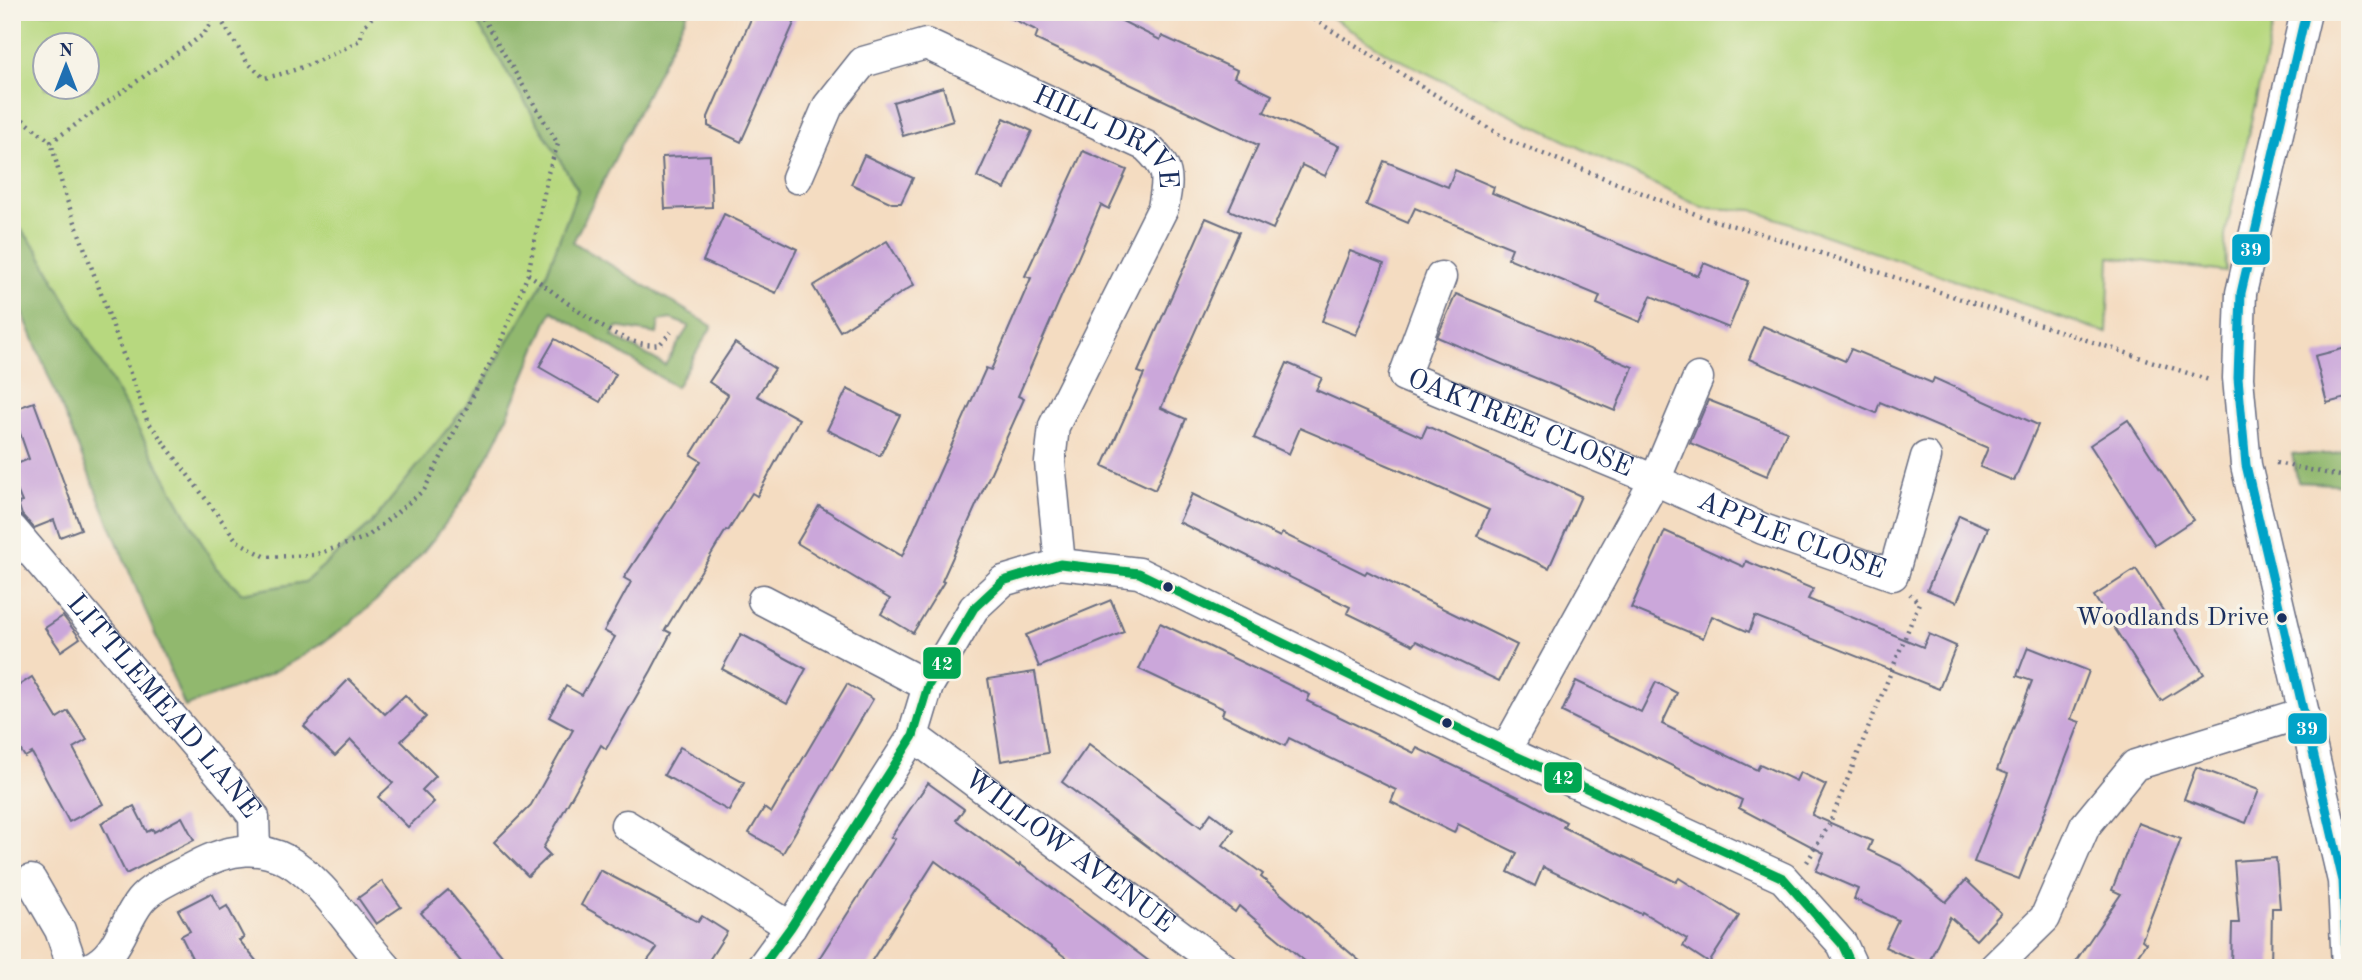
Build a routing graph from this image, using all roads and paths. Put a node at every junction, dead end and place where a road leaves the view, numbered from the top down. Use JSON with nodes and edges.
{"nodes":[{"id":1,"x":214,"y":12,"type":"edge"},
{"id":2,"x":377,"y":12,"type":"edge"},
{"id":3,"x":479,"y":12,"type":"edge"},
{"id":4,"x":1302,"y":12,"type":"edge"},
{"id":5,"x":2306,"y":12,"type":"edge"},
{"id":6,"x":12,"y":111,"type":"edge"},
{"id":7,"x":51,"y":142,"type":"junction"},
{"id":8,"x":797,"y":178,"type":"dead end"},
{"id":9,"x":528,"y":274,"type":"junction"},
{"id":10,"x":1441,"y":277,"type":"dead end"},
{"id":11,"x":671,"y":332,"type":"dead end"},
{"id":12,"x":2238,"y":377,"type":"junction"},
{"id":13,"x":1698,"y":378,"type":"dead end"},
{"id":14,"x":1926,"y":457,"type":"dead end"},
{"id":15,"x":2246,"y":465,"type":"junction"},
{"id":16,"x":2350,"y":478,"type":"edge"},
{"id":17,"x":1655,"y":480,"type":"junction"},
{"id":18,"x":12,"y":529,"type":"edge"},
{"id":19,"x":1060,"y":564,"type":"junction"},
{"id":20,"x":1893,"y":575,"type":"junction"},
{"id":21,"x":763,"y":600,"type":"dead end"},
{"id":22,"x":928,"y":686,"type":"junction"},
{"id":23,"x":2303,"y":713,"type":"junction"},
{"id":24,"x":913,"y":736,"type":"junction"},
{"id":25,"x":1505,"y":751,"type":"junction"},
{"id":26,"x":625,"y":825,"type":"dead end"},
{"id":27,"x":255,"y":849,"type":"junction"},
{"id":28,"x":31,"y":880,"type":"dead end"},
{"id":29,"x":1791,"y":888,"type":"junction"},
{"id":30,"x":791,"y":927,"type":"junction"},
{"id":31,"x":73,"y":968,"type":"edge"},
{"id":32,"x":90,"y":968,"type":"edge"},
{"id":33,"x":387,"y":968,"type":"edge"},
{"id":34,"x":761,"y":968,"type":"edge"},
{"id":35,"x":1224,"y":968,"type":"edge"},
{"id":36,"x":1853,"y":968,"type":"edge"},
{"id":37,"x":1994,"y":968,"type":"edge"},
{"id":38,"x":2347,"y":968,"type":"edge"}],
"edges":[{"from":1,"to":2,"type":"path"},
{"from":1,"to":7,"type":"path"},
{"from":3,"to":9,"type":"path"},
{"from":4,"to":12,"type":"path"},
{"from":5,"to":12,"type":"street"},
{"from":6,"to":7,"type":"path"},
{"from":7,"to":9,"type":"path"},
{"from":8,"to":19,"type":"street","name":"HILL DRIVE"},
{"from":9,"to":11,"type":"path"},
{"from":10,"to":17,"type":"street","name":"OAKTREE CLOSE"},
{"from":12,"to":15,"type":"street"},
{"from":13,"to":17,"type":"street"},
{"from":14,"to":20,"type":"street","name":"APPLE CLOSE"},
{"from":15,"to":16,"type":"path"},
{"from":15,"to":23,"type":"street"},
{"from":17,"to":20,"type":"street","name":"APPLE CLOSE"},
{"from":17,"to":25,"type":"street"},
{"from":18,"to":27,"type":"street","name":"LITTLEMEAD LANE"},
{"from":19,"to":22,"type":"street"},
{"from":19,"to":25,"type":"street"},
{"from":20,"to":29,"type":"path"},
{"from":21,"to":22,"type":"street"},
{"from":22,"to":24,"type":"street"},
{"from":23,"to":37,"type":"street"},
{"from":23,"to":38,"type":"street"},
{"from":24,"to":30,"type":"street"},
{"from":24,"to":35,"type":"street","name":"WILLOW AVENUE"},
{"from":25,"to":29,"type":"street"},
{"from":26,"to":30,"type":"street"},
{"from":27,"to":32,"type":"street"},
{"from":27,"to":33,"type":"street","name":"LITTLEMEAD LANE"},
{"from":28,"to":31,"type":"street"},
{"from":29,"to":36,"type":"street"},
{"from":30,"to":34,"type":"street"}]}
